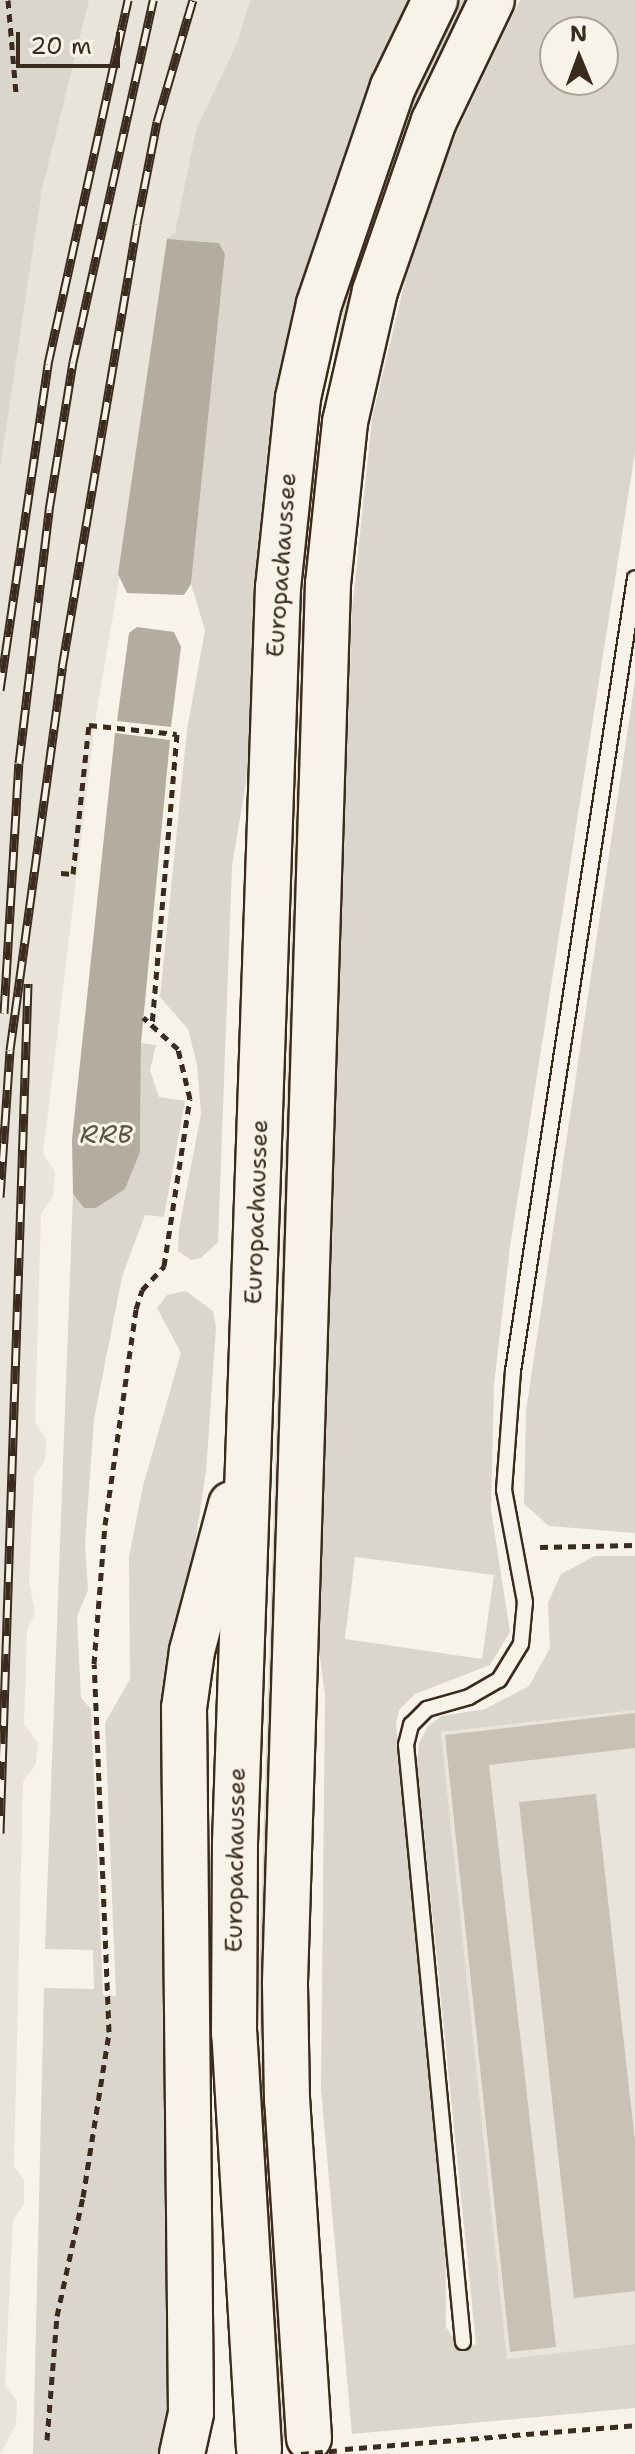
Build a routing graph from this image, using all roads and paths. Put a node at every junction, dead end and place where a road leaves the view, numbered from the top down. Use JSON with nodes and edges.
{"nodes":[{"id":1,"x":8,"y":0,"type":"edge"},
{"id":2,"x":435,"y":0,"type":"edge"},
{"id":3,"x":492,"y":0,"type":"edge"},
{"id":4,"x":16,"y":94,"type":"dead end"},
{"id":5,"x":635,"y":578,"type":"edge"},
{"id":6,"x":61,"y":873,"type":"dead end"},
{"id":7,"x":143,"y":1017,"type":"dead end"},
{"id":8,"x":152,"y":1025,"type":"junction"},
{"id":9,"x":251,"y":1424,"type":"junction"},
{"id":10,"x":635,"y":1545,"type":"edge"},
{"id":11,"x":516,"y":1548,"type":"junction"},
{"id":12,"x":463,"y":2342,"type":"dead end"},
{"id":13,"x":635,"y":2425,"type":"edge"},
{"id":14,"x":47,"y":2440,"type":"dead end"},
{"id":15,"x":290,"y":2447,"type":"edge"},
{"id":16,"x":182,"y":2454,"type":"edge"}],
"edges":[{"from":1,"to":4,"type":"path"},
{"from":2,"to":9,"type":"main road","name":"Europachaussee"},
{"from":3,"to":15,"type":"main road","name":"Europachaussee"},
{"from":5,"to":11,"type":"lane"},
{"from":6,"to":8,"type":"path"},
{"from":7,"to":8,"type":"path"},
{"from":8,"to":14,"type":"path"},
{"from":9,"to":15,"type":"main road","name":"Europachaussee"},
{"from":9,"to":16,"type":"main road"},
{"from":10,"to":11,"type":"path"},
{"from":11,"to":12,"type":"lane"},
{"from":13,"to":15,"type":"path","bridge":true}]}
